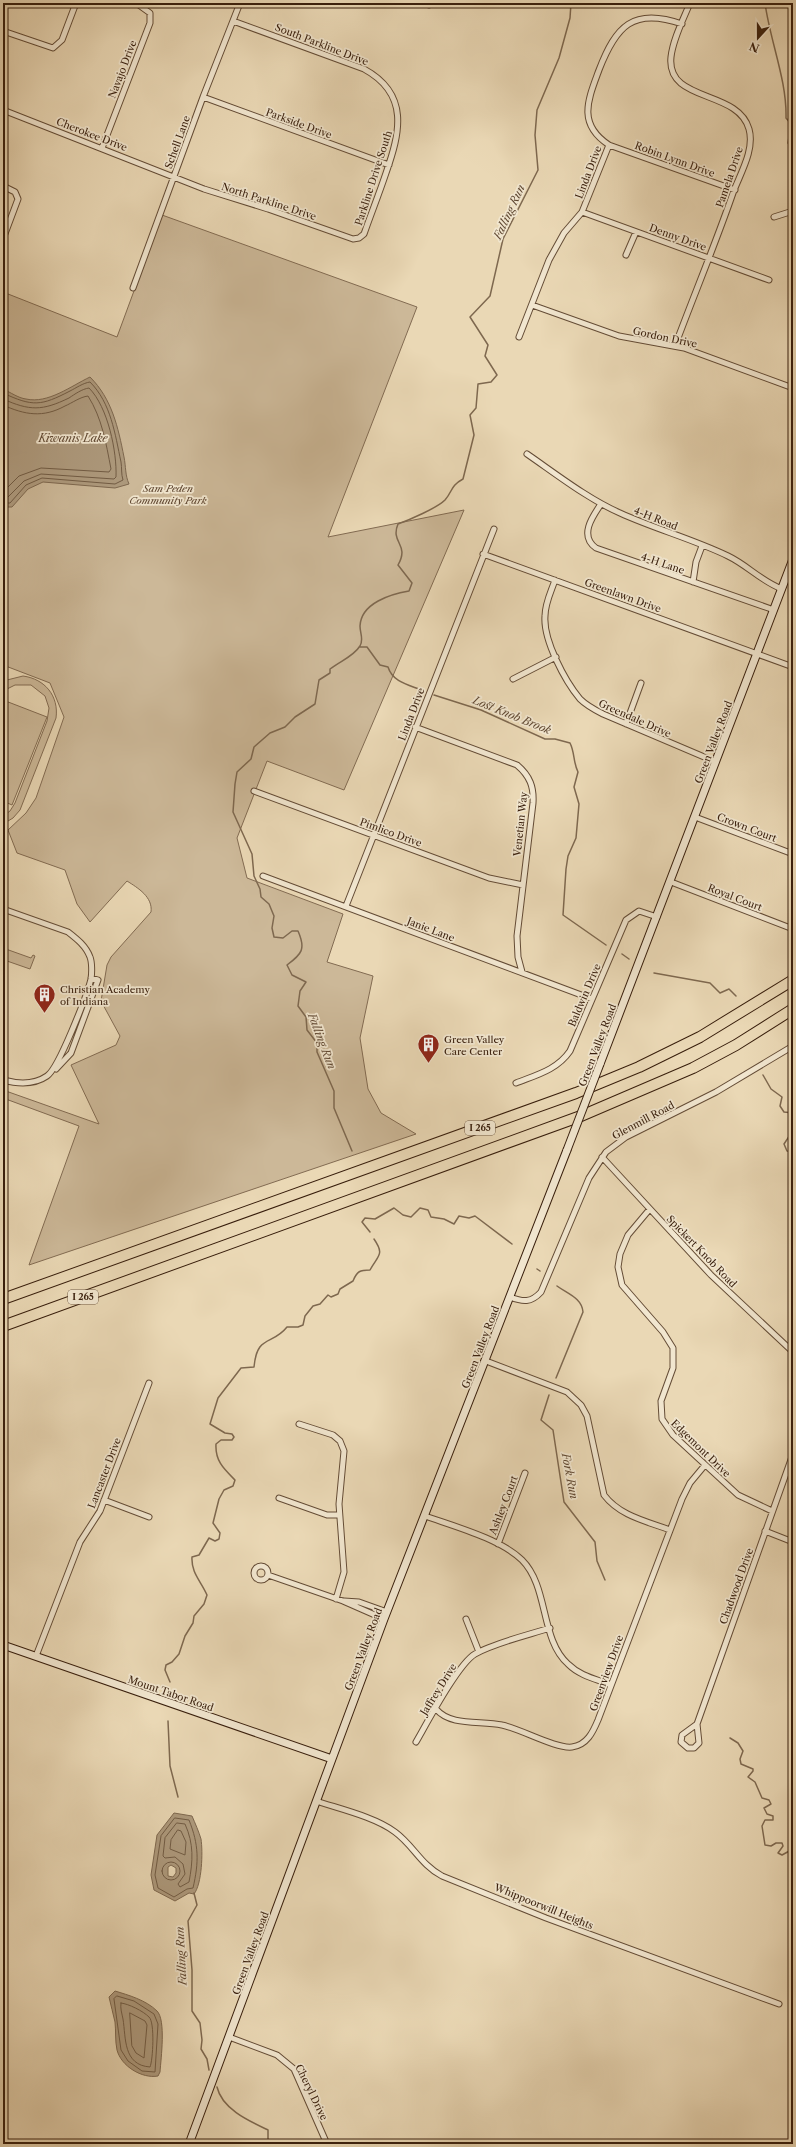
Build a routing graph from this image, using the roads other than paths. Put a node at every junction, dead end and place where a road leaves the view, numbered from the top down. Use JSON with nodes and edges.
{"nodes":[{"id":1,"x":76,"y":3,"type":"edge"},
{"id":2,"x":136,"y":3,"type":"edge"},
{"id":3,"x":240,"y":3,"type":"edge"},
{"id":4,"x":690,"y":3,"type":"edge"},
{"id":5,"x":233,"y":21,"type":"junction"},
{"id":6,"x":682,"y":24,"type":"junction"},
{"id":7,"x":3,"y":31,"type":"edge"},
{"id":8,"x":202,"y":97,"type":"junction"},
{"id":9,"x":392,"y":99,"type":"joint"},
{"id":10,"x":3,"y":110,"type":"edge"},
{"id":11,"x":610,"y":145,"type":"junction"},
{"id":12,"x":102,"y":148,"type":"junction"},
{"id":13,"x":389,"y":165,"type":"junction"},
{"id":14,"x":173,"y":177,"type":"junction"},
{"id":15,"x":3,"y":186,"type":"edge"},
{"id":16,"x":735,"y":190,"type":"junction"},
{"id":17,"x":793,"y":211,"type":"edge"},
{"id":18,"x":582,"y":212,"type":"junction"},
{"id":19,"x":774,"y":217,"type":"dead end"},
{"id":20,"x":636,"y":232,"type":"junction"},
{"id":21,"x":359,"y":238,"type":"joint"},
{"id":22,"x":3,"y":239,"type":"edge"},
{"id":23,"x":626,"y":255,"type":"dead end"},
{"id":24,"x":711,"y":259,"type":"junction"},
{"id":25,"x":769,"y":280,"type":"dead end"},
{"id":26,"x":133,"y":288,"type":"dead end"},
{"id":27,"x":532,"y":305,"type":"junction"},
{"id":28,"x":519,"y":337,"type":"dead end"},
{"id":29,"x":675,"y":346,"type":"junction"},
{"id":30,"x":793,"y":388,"type":"edge"},
{"id":31,"x":527,"y":454,"type":"dead end"},
{"id":32,"x":601,"y":504,"type":"junction"},
{"id":33,"x":494,"y":529,"type":"dead end"},
{"id":34,"x":702,"y":546,"type":"junction"},
{"id":35,"x":483,"y":554,"type":"junction"},
{"id":36,"x":793,"y":558,"type":"edge"},
{"id":37,"x":555,"y":580,"type":"junction"},
{"id":38,"x":693,"y":582,"type":"junction"},
{"id":39,"x":782,"y":589,"type":"junction"},
{"id":40,"x":774,"y":610,"type":"junction"},
{"id":41,"x":757,"y":654,"type":"junction"},
{"id":42,"x":556,"y":657,"type":"junction"},
{"id":43,"x":793,"y":667,"type":"edge"},
{"id":44,"x":513,"y":679,"type":"dead end"},
{"id":45,"x":642,"y":683,"type":"dead end"},
{"id":46,"x":626,"y":724,"type":"junction"},
{"id":47,"x":415,"y":727,"type":"junction"},
{"id":48,"x":716,"y":762,"type":"junction"},
{"id":49,"x":254,"y":791,"type":"dead end"},
{"id":50,"x":695,"y":817,"type":"junction"},
{"id":51,"x":374,"y":835,"type":"junction"},
{"id":52,"x":793,"y":854,"type":"edge"},
{"id":53,"x":263,"y":876,"type":"dead end"},
{"id":54,"x":670,"y":882,"type":"junction"},
{"id":55,"x":523,"y":885,"type":"junction"},
{"id":56,"x":346,"y":906,"type":"junction"},
{"id":57,"x":3,"y":909,"type":"edge"},
{"id":58,"x":657,"y":917,"type":"junction"},
{"id":59,"x":793,"y":929,"type":"edge"},
{"id":60,"x":522,"y":972,"type":"junction"},
{"id":61,"x":91,"y":978,"type":"junction"},
{"id":62,"x":793,"y":980,"type":"edge"},
{"id":63,"x":592,"y":999,"type":"junction"},
{"id":64,"x":793,"y":1010,"type":"edge"},
{"id":65,"x":793,"y":1046,"type":"edge"},
{"id":66,"x":54,"y":1071,"type":"junction"},
{"id":67,"x":3,"y":1080,"type":"edge"},
{"id":68,"x":516,"y":1083,"type":"dead end"},
{"id":69,"x":602,"y":1157,"type":"junction"},
{"id":70,"x":649,"y":1210,"type":"junction"},
{"id":71,"x":510,"y":1297,"type":"junction"},
{"id":72,"x":3,"y":1299,"type":"edge"},
{"id":73,"x":3,"y":1326,"type":"edge"},
{"id":74,"x":793,"y":1352,"type":"edge"},
{"id":75,"x":486,"y":1361,"type":"junction"},
{"id":76,"x":149,"y":1383,"type":"dead end"},
{"id":77,"x":299,"y":1424,"type":"dead end"},
{"id":78,"x":793,"y":1454,"type":"edge"},
{"id":79,"x":705,"y":1465,"type":"junction"},
{"id":80,"x":525,"y":1473,"type":"dead end"},
{"id":81,"x":280,"y":1498,"type":"dead end"},
{"id":82,"x":104,"y":1500,"type":"junction"},
{"id":83,"x":772,"y":1511,"type":"junction"},
{"id":84,"x":339,"y":1515,"type":"junction"},
{"id":85,"x":425,"y":1516,"type":"junction"},
{"id":86,"x":149,"y":1517,"type":"dead end"},
{"id":87,"x":670,"y":1530,"type":"junction"},
{"id":88,"x":765,"y":1531,"type":"junction"},
{"id":89,"x":793,"y":1542,"type":"edge"},
{"id":90,"x":498,"y":1544,"type":"junction"},
{"id":91,"x":268,"y":1575,"type":"dead end"},
{"id":92,"x":336,"y":1599,"type":"junction"},
{"id":93,"x":386,"y":1616,"type":"junction"},
{"id":94,"x":466,"y":1619,"type":"dead end"},
{"id":95,"x":550,"y":1628,"type":"junction"},
{"id":96,"x":3,"y":1645,"type":"edge"},
{"id":97,"x":479,"y":1652,"type":"junction"},
{"id":98,"x":36,"y":1656,"type":"junction"},
{"id":99,"x":611,"y":1685,"type":"junction"},
{"id":100,"x":436,"y":1709,"type":"junction"},
{"id":101,"x":697,"y":1724,"type":"junction"},
{"id":102,"x":416,"y":1742,"type":"dead end"},
{"id":103,"x":332,"y":1759,"type":"junction"},
{"id":104,"x":316,"y":1801,"type":"junction"},
{"id":105,"x":779,"y":2004,"type":"dead end"},
{"id":106,"x":229,"y":2037,"type":"junction"},
{"id":107,"x":188,"y":2144,"type":"edge"},
{"id":108,"x":326,"y":2144,"type":"edge"}],
"edges":[{"from":1,"to":7,"type":"street"},
{"from":2,"to":12,"type":"street","name":"Navajo Drive"},
{"from":3,"to":5,"type":"street","name":"Schell Lane"},
{"from":4,"to":6,"type":"street","name":"Pamela Drive"},
{"from":5,"to":8,"type":"street","name":"Schell Lane"},
{"from":5,"to":9,"type":"street","name":"South Parkline Drive"},
{"from":6,"to":11,"type":"street","name":"Linda Drive"},
{"from":6,"to":16,"type":"street","name":"Pamela Drive"},
{"from":8,"to":13,"type":"street","name":"Parkside Drive"},
{"from":8,"to":14,"type":"street","name":"Schell Lane"},
{"from":9,"to":13,"type":"street","name":"Parkline Drive South"},
{"from":10,"to":12,"type":"street","name":"Cherokee Drive"},
{"from":11,"to":16,"type":"street","name":"Robin Lynn Drive"},
{"from":11,"to":18,"type":"street","name":"Linda Drive"},
{"from":12,"to":14,"type":"street","name":"Cherokee Drive"},
{"from":13,"to":21,"type":"street","name":"Parkline Drive South"},
{"from":14,"to":21,"type":"street","name":"North Parkline Drive"},
{"from":14,"to":26,"type":"street","name":"Schell Lane"},
{"from":15,"to":22,"type":"street"},
{"from":16,"to":24,"type":"street","name":"Pamela Drive"},
{"from":17,"to":19,"type":"street"},
{"from":18,"to":20,"type":"street","name":"Denny Drive"},
{"from":18,"to":27,"type":"street","name":"Linda Drive"},
{"from":20,"to":23,"type":"street"},
{"from":20,"to":24,"type":"street","name":"Denny Drive"},
{"from":24,"to":25,"type":"street","name":"Denny Drive"},
{"from":24,"to":29,"type":"street","name":"Pamela Drive"},
{"from":27,"to":28,"type":"street","name":"Linda Drive"},
{"from":27,"to":29,"type":"street","name":"Gordon Drive"},
{"from":29,"to":30,"type":"street","name":"Gordon Drive"},
{"from":31,"to":32,"type":"street","name":"4-H Road"},
{"from":32,"to":34,"type":"street","name":"4-H Road"},
{"from":32,"to":38,"type":"street","name":"4-H Lane"},
{"from":33,"to":35,"type":"street","name":"Linda Drive"},
{"from":34,"to":38,"type":"street"},
{"from":34,"to":39,"type":"street","name":"4-H Road"},
{"from":35,"to":37,"type":"street","name":"Greenlawn Drive"},
{"from":35,"to":47,"type":"street","name":"Linda Drive"},
{"from":36,"to":39,"type":"street","name":"Green Valley Road"},
{"from":37,"to":41,"type":"street","name":"Greenlawn Drive"},
{"from":37,"to":42,"type":"street","name":"Greendale Drive"},
{"from":38,"to":40,"type":"street","name":"4-H Lane"},
{"from":39,"to":40,"type":"street","name":"Green Valley Road"},
{"from":40,"to":41,"type":"street","name":"Green Valley Road"},
{"from":41,"to":43,"type":"street","name":"Greenlawn Drive"},
{"from":41,"to":48,"type":"street","name":"Green Valley Road"},
{"from":42,"to":44,"type":"street"},
{"from":42,"to":46,"type":"street","name":"Greendale Drive"},
{"from":45,"to":46,"type":"street"},
{"from":46,"to":48,"type":"street","name":"Greendale Drive"},
{"from":47,"to":51,"type":"street","name":"Linda Drive"},
{"from":47,"to":55,"type":"street","name":"Venetian Way"},
{"from":48,"to":50,"type":"street","name":"Green Valley Road"},
{"from":49,"to":51,"type":"street","name":"Pimlico Drive"},
{"from":50,"to":52,"type":"street","name":"Crown Court"},
{"from":50,"to":54,"type":"street","name":"Green Valley Road"},
{"from":51,"to":55,"type":"street","name":"Pimlico Drive"},
{"from":51,"to":56,"type":"street","name":"Linda Drive"},
{"from":53,"to":56,"type":"street","name":"Janie Lane"},
{"from":54,"to":58,"type":"street","name":"Green Valley Road"},
{"from":54,"to":59,"type":"street","name":"Royal Court"},
{"from":55,"to":60,"type":"street","name":"Venetian Way"},
{"from":56,"to":60,"type":"street","name":"Janie Lane"},
{"from":57,"to":61,"type":"street"},
{"from":58,"to":63,"type":"street","name":"Baldwin Drive"},
{"from":58,"to":71,"type":"street","name":"Green Valley Road","bridge":true},
{"from":60,"to":63,"type":"street","name":"Janie Lane"},
{"from":61,"to":66,"type":"street"},
{"from":61,"to":66,"type":"street"},
{"from":62,"to":72,"type":"highway","number":"I 265"},
{"from":63,"to":68,"type":"street","name":"Baldwin Drive"},
{"from":64,"to":73,"type":"highway","number":"I 265"},
{"from":65,"to":69,"type":"street","name":"Glenmill Road"},
{"from":66,"to":67,"type":"street"},
{"from":69,"to":70,"type":"street","name":"Spickert Knob Road"},
{"from":69,"to":71,"type":"street","name":"Glenmill Road"},
{"from":70,"to":74,"type":"street","name":"Spickert Knob Road"},
{"from":70,"to":79,"type":"street","name":"Edgemont Drive"},
{"from":71,"to":75,"type":"street","name":"Green Valley Road"},
{"from":75,"to":85,"type":"street","name":"Green Valley Road"},
{"from":75,"to":87,"type":"street"},
{"from":76,"to":82,"type":"street","name":"Lancaster Drive"},
{"from":77,"to":84,"type":"street"},
{"from":78,"to":83,"type":"street","name":"Chadwood Drive"},
{"from":79,"to":83,"type":"street","name":"Edgemont Drive"},
{"from":79,"to":87,"type":"street","name":"Greenview Drive"},
{"from":80,"to":90,"type":"street","name":"Ashley Court"},
{"from":81,"to":84,"type":"street"},
{"from":82,"to":86,"type":"street"},
{"from":82,"to":98,"type":"street","name":"Lancaster Drive"},
{"from":83,"to":88,"type":"street","name":"Chadwood Drive"},
{"from":84,"to":92,"type":"street"},
{"from":85,"to":90,"type":"street"},
{"from":85,"to":93,"type":"street","name":"Green Valley Road"},
{"from":87,"to":99,"type":"street","name":"Greenview Drive"},
{"from":88,"to":89,"type":"street"},
{"from":88,"to":101,"type":"street","name":"Chadwood Drive"},
{"from":90,"to":95,"type":"street"},
{"from":91,"to":92,"type":"street"},
{"from":92,"to":93,"type":"street"},
{"from":93,"to":103,"type":"street","name":"Green Valley Road"},
{"from":94,"to":97,"type":"street"},
{"from":95,"to":97,"type":"street","name":"Jaffrey Drive"},
{"from":95,"to":99,"type":"street"},
{"from":96,"to":98,"type":"street","name":"Mount Tabor Road"},
{"from":97,"to":100,"type":"street","name":"Jaffrey Drive"},
{"from":98,"to":103,"type":"street","name":"Mount Tabor Road"},
{"from":99,"to":100,"type":"street","name":"Greenview Drive"},
{"from":100,"to":102,"type":"street","name":"Jaffrey Drive"},
{"from":101,"to":101,"type":"street","name":"Chadwood Drive"},
{"from":103,"to":104,"type":"street","name":"Green Valley Road"},
{"from":104,"to":105,"type":"street","name":"Whippoorwill Heights"},
{"from":104,"to":106,"type":"street","name":"Green Valley Road"},
{"from":106,"to":107,"type":"street","name":"Green Valley Road"},
{"from":106,"to":108,"type":"street","name":"Cheryl Drive"}]}
